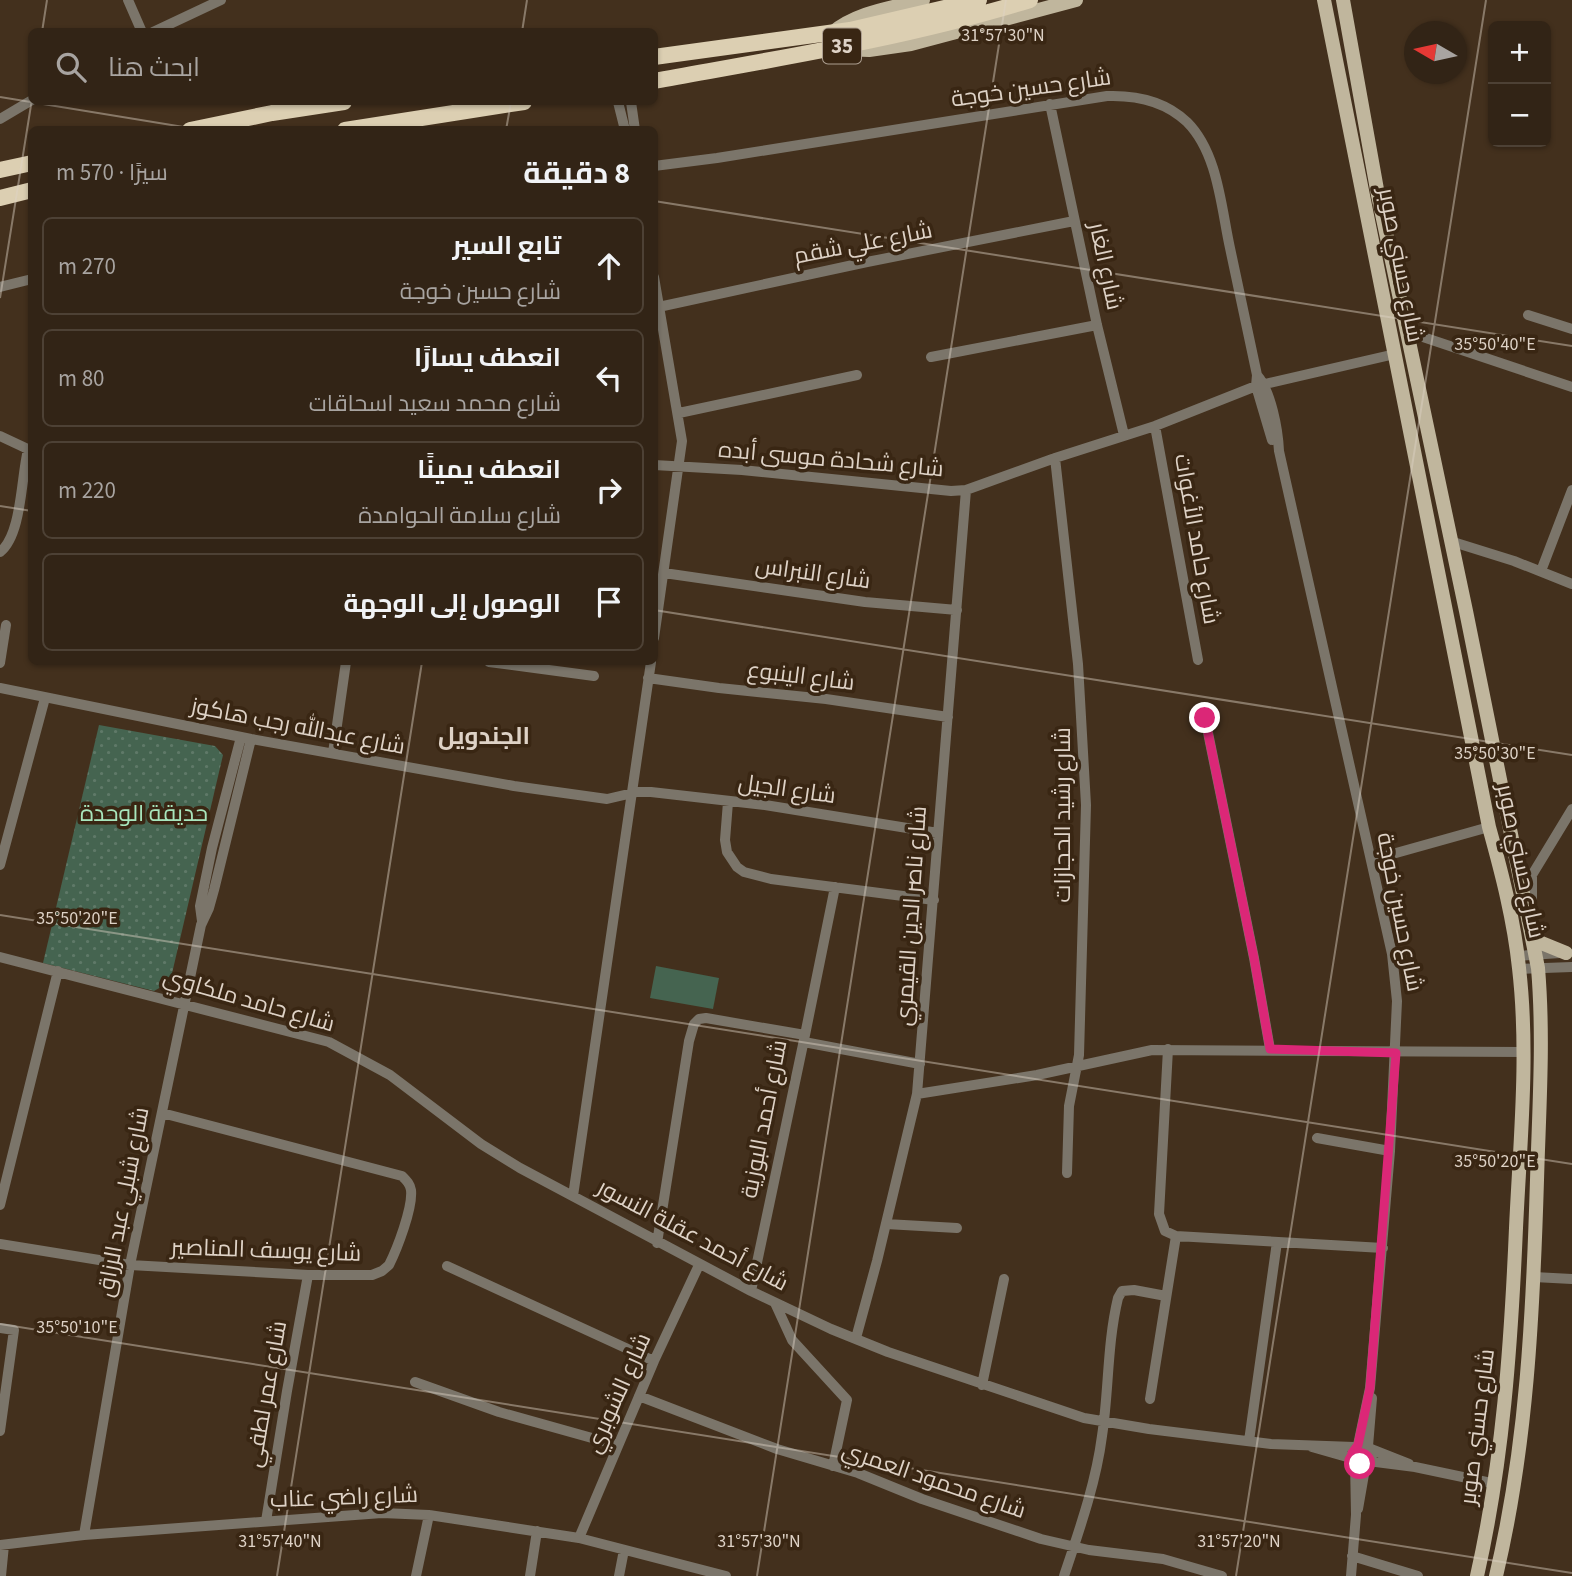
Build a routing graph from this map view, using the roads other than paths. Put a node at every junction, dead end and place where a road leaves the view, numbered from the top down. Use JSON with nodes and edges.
{"nodes":[{"id":1,"x":128,"y":0,"type":"edge"},
{"id":2,"x":221,"y":0,"type":"edge"},
{"id":3,"x":923,"y":0,"type":"edge"},
{"id":4,"x":979,"y":0,"type":"edge"},
{"id":5,"x":1030,"y":0,"type":"edge"},
{"id":6,"x":1076,"y":0,"type":"edge"},
{"id":7,"x":1343,"y":0,"type":"edge"},
{"id":8,"x":1323,"y":1,"type":"edge"},
{"id":9,"x":903,"y":26,"type":"junction"},
{"id":10,"x":140,"y":28,"type":"edge"},
{"id":11,"x":162,"y":28,"type":"edge"},
{"id":12,"x":833,"y":40,"type":"junction"},
{"id":13,"x":658,"y":57,"type":"edge"},
{"id":14,"x":658,"y":80,"type":"edge"},
{"id":15,"x":28,"y":102,"type":"edge"},
{"id":16,"x":1050,"y":104,"type":"junction"},
{"id":17,"x":324,"y":105,"type":"edge"},
{"id":18,"x":505,"y":105,"type":"edge"},
{"id":19,"x":619,"y":105,"type":"edge"},
{"id":20,"x":631,"y":105,"type":"edge"},
{"id":21,"x":0,"y":119,"type":"edge"},
{"id":22,"x":209,"y":126,"type":"edge"},
{"id":23,"x":371,"y":126,"type":"edge"},
{"id":24,"x":624,"y":126,"type":"edge"},
{"id":25,"x":634,"y":126,"type":"edge"},
{"id":26,"x":28,"y":164,"type":"edge"},
{"id":27,"x":658,"y":165,"type":"edge"},
{"id":28,"x":0,"y":170,"type":"edge"},
{"id":29,"x":28,"y":191,"type":"edge"},
{"id":30,"x":0,"y":198,"type":"edge"},
{"id":31,"x":1074,"y":221,"type":"junction"},
{"id":32,"x":28,"y":280,"type":"edge"},
{"id":33,"x":0,"y":287,"type":"edge"},
{"id":34,"x":658,"y":308,"type":"edge"},
{"id":35,"x":658,"y":313,"type":"edge"},
{"id":36,"x":1528,"y":315,"type":"dead end"},
{"id":37,"x":1097,"y":326,"type":"junction"},
{"id":38,"x":1572,"y":329,"type":"edge"},
{"id":39,"x":1408,"y":331,"type":"junction"},
{"id":40,"x":1395,"y":354,"type":"junction"},
{"id":41,"x":931,"y":357,"type":"dead end"},
{"id":42,"x":857,"y":374,"type":"dead end"},
{"id":43,"x":1261,"y":386,"type":"junction"},
{"id":44,"x":1572,"y":387,"type":"edge"},
{"id":45,"x":679,"y":413,"type":"junction"},
{"id":46,"x":1155,"y":426,"type":"junction"},
{"id":47,"x":1124,"y":435,"type":"junction"},
{"id":48,"x":0,"y":436,"type":"edge"},
{"id":49,"x":28,"y":450,"type":"edge"},
{"id":50,"x":1055,"y":458,"type":"junction"},
{"id":51,"x":28,"y":461,"type":"edge"},
{"id":52,"x":1433,"y":462,"type":"junction"},
{"id":53,"x":658,"y":465,"type":"edge"},
{"id":54,"x":680,"y":467,"type":"junction"},
{"id":55,"x":1416,"y":468,"type":"junction"},
{"id":56,"x":966,"y":490,"type":"junction"},
{"id":57,"x":1572,"y":490,"type":"edge"},
{"id":58,"x":1450,"y":541,"type":"junction"},
{"id":59,"x":0,"y":552,"type":"edge"},
{"id":60,"x":1541,"y":571,"type":"junction"},
{"id":61,"x":664,"y":573,"type":"junction"},
{"id":62,"x":1572,"y":584,"type":"edge"},
{"id":63,"x":957,"y":610,"type":"junction"},
{"id":64,"x":658,"y":612,"type":"edge"},
{"id":65,"x":6,"y":625,"type":"dead end"},
{"id":66,"x":1198,"y":660,"type":"dead end"},
{"id":67,"x":0,"y":663,"type":"edge"},
{"id":68,"x":346,"y":665,"type":"edge"},
{"id":69,"x":512,"y":665,"type":"edge"},
{"id":70,"x":650,"y":665,"type":"edge"},
{"id":71,"x":594,"y":676,"type":"dead end"},
{"id":72,"x":648,"y":678,"type":"junction"},
{"id":73,"x":0,"y":688,"type":"edge"},
{"id":74,"x":45,"y":698,"type":"junction"},
{"id":75,"x":948,"y":717,"type":"junction"},
{"id":76,"x":1205,"y":718,"type":"dead end"},
{"id":77,"x":246,"y":738,"type":"junction"},
{"id":78,"x":333,"y":753,"type":"junction"},
{"id":79,"x":631,"y":794,"type":"junction"},
{"id":80,"x":728,"y":802,"type":"junction"},
{"id":81,"x":1572,"y":809,"type":"edge"},
{"id":82,"x":1489,"y":827,"type":"junction"},
{"id":83,"x":938,"y":833,"type":"junction"},
{"id":84,"x":1371,"y":860,"type":"junction"},
{"id":85,"x":0,"y":865,"type":"edge"},
{"id":86,"x":835,"y":887,"type":"junction"},
{"id":87,"x":934,"y":900,"type":"junction"},
{"id":88,"x":1532,"y":934,"type":"junction"},
{"id":89,"x":1569,"y":953,"type":"edge"},
{"id":90,"x":0,"y":957,"type":"edge"},
{"id":91,"x":1537,"y":961,"type":"junction"},
{"id":92,"x":1519,"y":962,"type":"junction"},
{"id":93,"x":1572,"y":967,"type":"edge"},
{"id":94,"x":58,"y":971,"type":"junction"},
{"id":95,"x":184,"y":1003,"type":"junction"},
{"id":96,"x":804,"y":1039,"type":"junction"},
{"id":97,"x":1168,"y":1049,"type":"junction"},
{"id":98,"x":1270,"y":1049,"type":"junction"},
{"id":99,"x":1524,"y":1052,"type":"junction"},
{"id":100,"x":1396,"y":1053,"type":"junction"},
{"id":101,"x":920,"y":1064,"type":"junction"},
{"id":102,"x":1076,"y":1067,"type":"junction"},
{"id":103,"x":917,"y":1094,"type":"junction"},
{"id":104,"x":162,"y":1113,"type":"junction"},
{"id":105,"x":1317,"y":1138,"type":"dead end"},
{"id":106,"x":1390,"y":1151,"type":"junction"},
{"id":107,"x":1067,"y":1173,"type":"dead end"},
{"id":108,"x":573,"y":1196,"type":"junction"},
{"id":109,"x":0,"y":1205,"type":"edge"},
{"id":110,"x":886,"y":1224,"type":"junction"},
{"id":111,"x":957,"y":1228,"type":"dead end"},
{"id":112,"x":1176,"y":1236,"type":"junction"},
{"id":113,"x":657,"y":1242,"type":"junction"},
{"id":114,"x":1277,"y":1242,"type":"junction"},
{"id":115,"x":0,"y":1244,"type":"edge"},
{"id":116,"x":1383,"y":1248,"type":"junction"},
{"id":117,"x":130,"y":1265,"type":"junction"},
{"id":118,"x":699,"y":1265,"type":"junction"},
{"id":119,"x":447,"y":1266,"type":"dead end"},
{"id":120,"x":308,"y":1275,"type":"junction"},
{"id":121,"x":1534,"y":1278,"type":"junction"},
{"id":122,"x":1004,"y":1279,"type":"dead end"},
{"id":123,"x":1572,"y":1279,"type":"edge"},
{"id":124,"x":751,"y":1292,"type":"junction"},
{"id":125,"x":1166,"y":1296,"type":"junction"},
{"id":126,"x":775,"y":1303,"type":"junction"},
{"id":127,"x":0,"y":1328,"type":"edge"},
{"id":128,"x":856,"y":1338,"type":"junction"},
{"id":129,"x":654,"y":1361,"type":"junction"},
{"id":130,"x":415,"y":1382,"type":"dead end"},
{"id":131,"x":982,"y":1385,"type":"junction"},
{"id":132,"x":639,"y":1396,"type":"junction"},
{"id":133,"x":1150,"y":1399,"type":"dead end"},
{"id":134,"x":1104,"y":1422,"type":"junction"},
{"id":135,"x":0,"y":1431,"type":"edge"},
{"id":136,"x":1249,"y":1441,"type":"junction"},
{"id":137,"x":617,"y":1445,"type":"junction"},
{"id":138,"x":1312,"y":1447,"type":"junction"},
{"id":139,"x":1363,"y":1447,"type":"junction"},
{"id":140,"x":1361,"y":1461,"type":"junction"},
{"id":141,"x":833,"y":1466,"type":"junction"},
{"id":142,"x":1415,"y":1467,"type":"junction"},
{"id":143,"x":1496,"y":1484,"type":"junction"},
{"id":144,"x":429,"y":1515,"type":"junction"},
{"id":145,"x":267,"y":1521,"type":"junction"},
{"id":146,"x":537,"y":1531,"type":"junction"},
{"id":147,"x":85,"y":1535,"type":"junction"},
{"id":148,"x":579,"y":1538,"type":"junction"},
{"id":149,"x":2,"y":1545,"type":"edge"},
{"id":150,"x":1073,"y":1547,"type":"junction"},
{"id":151,"x":624,"y":1550,"type":"junction"},
{"id":152,"x":1352,"y":1556,"type":"junction"},
{"id":153,"x":712,"y":1574,"type":"edge"},
{"id":154,"x":1,"y":1576,"type":"edge"},
{"id":155,"x":416,"y":1576,"type":"edge"},
{"id":156,"x":530,"y":1576,"type":"edge"},
{"id":157,"x":619,"y":1576,"type":"edge"},
{"id":158,"x":726,"y":1576,"type":"edge"},
{"id":159,"x":1064,"y":1576,"type":"edge"},
{"id":160,"x":1222,"y":1576,"type":"edge"},
{"id":161,"x":1351,"y":1576,"type":"edge"},
{"id":162,"x":1418,"y":1576,"type":"edge"},
{"id":163,"x":1478,"y":1576,"type":"edge"},
{"id":164,"x":1496,"y":1576,"type":"edge"}],
"edges":[{"from":1,"to":10,"type":"street"},
{"from":2,"to":11,"type":"street"},
{"from":3,"to":12,"type":"main road"},
{"from":4,"to":9,"type":"highway","number":"35"},
{"from":5,"to":9,"type":"highway","number":"35"},
{"from":6,"to":12,"type":"main road"},
{"from":7,"to":39,"type":"main road","name":"شارع حسني صوبر"},
{"from":8,"to":40,"type":"main road","name":"شارع حسني صوبر"},
{"from":9,"to":12,"type":"highway","number":"35"},
{"from":12,"to":13,"type":"highway","number":"35"},
{"from":12,"to":14,"type":"highway","number":"35"},
{"from":15,"to":21,"type":"street"},
{"from":16,"to":27,"type":"street","name":"شارع حسين خوجة"},
{"from":16,"to":31,"type":"street","name":"شارع الغار"},
{"from":16,"to":43,"type":"street","name":"شارع حسين خوجة"},
{"from":17,"to":22,"type":"highway"},
{"from":18,"to":23,"type":"highway"},
{"from":19,"to":24,"type":"street"},
{"from":20,"to":25,"type":"street"},
{"from":26,"to":28,"type":"highway"},
{"from":29,"to":30,"type":"highway"},
{"from":31,"to":34,"type":"street","name":"شارع علي شقم"},
{"from":31,"to":37,"type":"street","name":"شارع الغار"},
{"from":32,"to":33,"type":"street"},
{"from":35,"to":45,"type":"street"},
{"from":36,"to":38,"type":"street"},
{"from":37,"to":41,"type":"street"},
{"from":37,"to":47,"type":"street","name":"شارع الغار"},
{"from":39,"to":44,"type":"street"},
{"from":39,"to":52,"type":"main road","name":"شارع حسني صوبر"},
{"from":40,"to":43,"type":"street","name":"شارع شحادة موسى أبده"},
{"from":40,"to":55,"type":"main road","name":"شارع حسني صوبر"},
{"from":42,"to":45,"type":"street"},
{"from":43,"to":46,"type":"street","name":"شارع شحادة موسى أبده"},
{"from":43,"to":84,"type":"street","name":"شارع حسين خوجة"},
{"from":45,"to":54,"type":"street"},
{"from":46,"to":47,"type":"street","name":"شارع شحادة موسى أبده"},
{"from":46,"to":66,"type":"street","name":"شارع حامد الأغوات"},
{"from":47,"to":50,"type":"street","name":"شارع شحادة موسى أبده"},
{"from":48,"to":49,"type":"street"},
{"from":50,"to":56,"type":"street","name":"شارع شحادة موسى أبده"},
{"from":50,"to":102,"type":"street","name":"شارع رشيد الحجازات"},
{"from":51,"to":59,"type":"street"},
{"from":52,"to":55,"type":"main road"},
{"from":52,"to":58,"type":"main road","name":"شارع حسني صوبر"},
{"from":53,"to":54,"type":"street","name":"شارع شحادة موسى أبده"},
{"from":54,"to":56,"type":"street","name":"شارع شحادة موسى أبده"},
{"from":54,"to":61,"type":"street"},
{"from":55,"to":82,"type":"main road","name":"شارع حسني صوبر"},
{"from":56,"to":63,"type":"street","name":"شارع ناصر الدين القيمري"},
{"from":57,"to":60,"type":"street"},
{"from":58,"to":60,"type":"street"},
{"from":58,"to":88,"type":"main road","name":"شارع حسني صوبر"},
{"from":60,"to":62,"type":"street"},
{"from":61,"to":63,"type":"street","name":"شارع النبراس"},
{"from":61,"to":64,"type":"street"},
{"from":63,"to":75,"type":"street","name":"شارع ناصر الدين القيمري"},
{"from":65,"to":67,"type":"street"},
{"from":68,"to":78,"type":"street"},
{"from":69,"to":71,"type":"street"},
{"from":70,"to":72,"type":"street","name":"شارع أحمد عقلة النسور"},
{"from":72,"to":75,"type":"street","name":"شارع الينبوع"},
{"from":72,"to":79,"type":"street","name":"شارع أحمد عقلة النسور"},
{"from":73,"to":74,"type":"street","name":"شارع عبدالله رجب هاكوز"},
{"from":74,"to":77,"type":"street","name":"شارع عبدالله رجب هاكوز"},
{"from":74,"to":85,"type":"street"},
{"from":75,"to":83,"type":"street","name":"شارع ناصر الدين القيمري"},
{"from":76,"to":98,"type":"street"},
{"from":77,"to":78,"type":"street","name":"شارع عبدالله رجب هاكوز"},
{"from":77,"to":95,"type":"street","name":"شارع شبلي عبد الرزاق"},
{"from":78,"to":79,"type":"street","name":"شارع عبدالله رجب هاكوز"},
{"from":79,"to":80,"type":"street","name":"شارع الجيل"},
{"from":79,"to":108,"type":"street","name":"شارع أحمد عقلة النسور"},
{"from":80,"to":83,"type":"street","name":"شارع الجيل"},
{"from":80,"to":86,"type":"street"},
{"from":81,"to":88,"type":"street"},
{"from":82,"to":84,"type":"street"},
{"from":82,"to":92,"type":"main road","name":"شارع حسني صوبر"},
{"from":83,"to":87,"type":"street","name":"شارع ناصر الدين القيمري"},
{"from":84,"to":100,"type":"street","name":"شارع حسين خوجة"},
{"from":86,"to":87,"type":"street"},
{"from":86,"to":96,"type":"street"},
{"from":87,"to":101,"type":"street","name":"شارع ناصر الدين القيمري"},
{"from":88,"to":89,"type":"main road"},
{"from":88,"to":91,"type":"main road","name":"شارع حسني صوبر"},
{"from":89,"to":91,"type":"street"},
{"from":90,"to":94,"type":"street","name":"شارع حامد ملكاوي"},
{"from":91,"to":92,"type":"street"},
{"from":91,"to":93,"type":"street"},
{"from":91,"to":121,"type":"main road","name":"شارع حسني صوبر"},
{"from":92,"to":99,"type":"main road","name":"شارع حسني صوبر"},
{"from":94,"to":95,"type":"street","name":"شارع حامد ملكاوي"},
{"from":94,"to":109,"type":"street"},
{"from":95,"to":104,"type":"street","name":"شارع شبلي عبد الرزاق"},
{"from":95,"to":108,"type":"street","name":"شارع حامد ملكاوي"},
{"from":96,"to":101,"type":"street"},
{"from":96,"to":113,"type":"street","name":"شارع أحمد البوزية"},
{"from":96,"to":124,"type":"street","name":"شارع أحمد البوزية"},
{"from":97,"to":98,"type":"street"},
{"from":97,"to":102,"type":"street"},
{"from":97,"to":112,"type":"street"},
{"from":98,"to":100,"type":"street"},
{"from":99,"to":100,"type":"street"},
{"from":99,"to":143,"type":"main road","name":"شارع حسني صوبر"},
{"from":100,"to":106,"type":"street","name":"شارع حسين خوجة"},
{"from":101,"to":103,"type":"street","name":"شارع ناصر الدين القيمري"},
{"from":102,"to":103,"type":"street"},
{"from":102,"to":107,"type":"street","name":"شارع رشيد الحجازات"},
{"from":103,"to":110,"type":"street","name":"شارع ناصر الدين القيمري"},
{"from":104,"to":117,"type":"street","name":"شارع شبلي عبد الرزاق"},
{"from":104,"to":120,"type":"street","name":"شارع يوسف المناصير"},
{"from":105,"to":106,"type":"street"},
{"from":106,"to":116,"type":"street","name":"شارع حسين خوجة"},
{"from":108,"to":113,"type":"street","name":"شارع أحمد عقلة النسور"},
{"from":110,"to":111,"type":"street"},
{"from":110,"to":128,"type":"street","name":"شارع ناصر الدين القيمري"},
{"from":112,"to":114,"type":"street"},
{"from":112,"to":125,"type":"street"},
{"from":113,"to":118,"type":"street","name":"شارع أحمد عقلة النسور"},
{"from":114,"to":116,"type":"street"},
{"from":114,"to":136,"type":"street"},
{"from":115,"to":117,"type":"street","name":"شارع يوسف المناصير"},
{"from":116,"to":139,"type":"street","name":"شارع حسين خوجة"},
{"from":117,"to":120,"type":"street","name":"شارع يوسف المناصير"},
{"from":117,"to":147,"type":"street","name":"شارع شبلي عبد الرزاق"},
{"from":118,"to":124,"type":"street","name":"شارع أحمد عقلة النسور"},
{"from":118,"to":129,"type":"street","name":"شارع الشوبري"},
{"from":119,"to":129,"type":"street"},
{"from":120,"to":145,"type":"street","name":"شارع عمر لطفي"},
{"from":121,"to":123,"type":"street"},
{"from":121,"to":164,"type":"main road","name":"شارع حسني صوبر"},
{"from":122,"to":131,"type":"street"},
{"from":124,"to":126,"type":"street","name":"شارع أحمد عقلة النسور"},
{"from":125,"to":133,"type":"street"},
{"from":125,"to":134,"type":"street"},
{"from":126,"to":128,"type":"street","name":"شارع أحمد عقلة النسور"},
{"from":126,"to":141,"type":"street"},
{"from":127,"to":135,"type":"street"},
{"from":128,"to":131,"type":"street","name":"شارع أحمد عقلة النسور"},
{"from":129,"to":132,"type":"street","name":"شارع الشوبري"},
{"from":130,"to":137,"type":"street"},
{"from":131,"to":134,"type":"street","name":"شارع أحمد عقلة النسور"},
{"from":132,"to":137,"type":"street","name":"شارع الشوبري"},
{"from":132,"to":141,"type":"street","name":"شارع محمود العمري"},
{"from":134,"to":136,"type":"street","name":"شارع أحمد عقلة النسور"},
{"from":134,"to":150,"type":"street"},
{"from":136,"to":138,"type":"street","name":"شارع أحمد عقلة النسور"},
{"from":137,"to":148,"type":"street","name":"شارع الشوبري"},
{"from":138,"to":139,"type":"street","name":"شارع أحمد عقلة النسور"},
{"from":138,"to":140,"type":"street","name":"شارع أحمد عقلة النسور"},
{"from":139,"to":140,"type":"street"},
{"from":139,"to":140,"type":"street"},
{"from":139,"to":142,"type":"street","name":"شارع أحمد عقلة النسور"},
{"from":140,"to":142,"type":"street","name":"شارع أحمد عقلة النسور"},
{"from":140,"to":152,"type":"street"},
{"from":141,"to":150,"type":"street","name":"شارع محمود العمري"},
{"from":142,"to":143,"type":"street","name":"شارع أحمد عقلة النسور"},
{"from":143,"to":163,"type":"main road","name":"شارع حسني صوبر"},
{"from":144,"to":145,"type":"street","name":"شارع راضي عناب"},
{"from":144,"to":146,"type":"street","name":"شارع راضي عناب"},
{"from":144,"to":155,"type":"street"},
{"from":145,"to":147,"type":"street","name":"شارع راضي عناب"},
{"from":146,"to":148,"type":"street","name":"شارع راضي عناب"},
{"from":146,"to":156,"type":"street"},
{"from":147,"to":149,"type":"street","name":"شارع راضي عناب"},
{"from":148,"to":151,"type":"street","name":"شارع راضي عناب"},
{"from":149,"to":154,"type":"street"},
{"from":150,"to":159,"type":"street"},
{"from":150,"to":160,"type":"street","name":"شارع محمود العمري"},
{"from":151,"to":153,"type":"street","name":"شارع راضي عناب"},
{"from":151,"to":157,"type":"street"},
{"from":152,"to":161,"type":"street"},
{"from":152,"to":162,"type":"street"},
{"from":153,"to":158,"type":"street","name":"شارع راضي عناب"}]}
